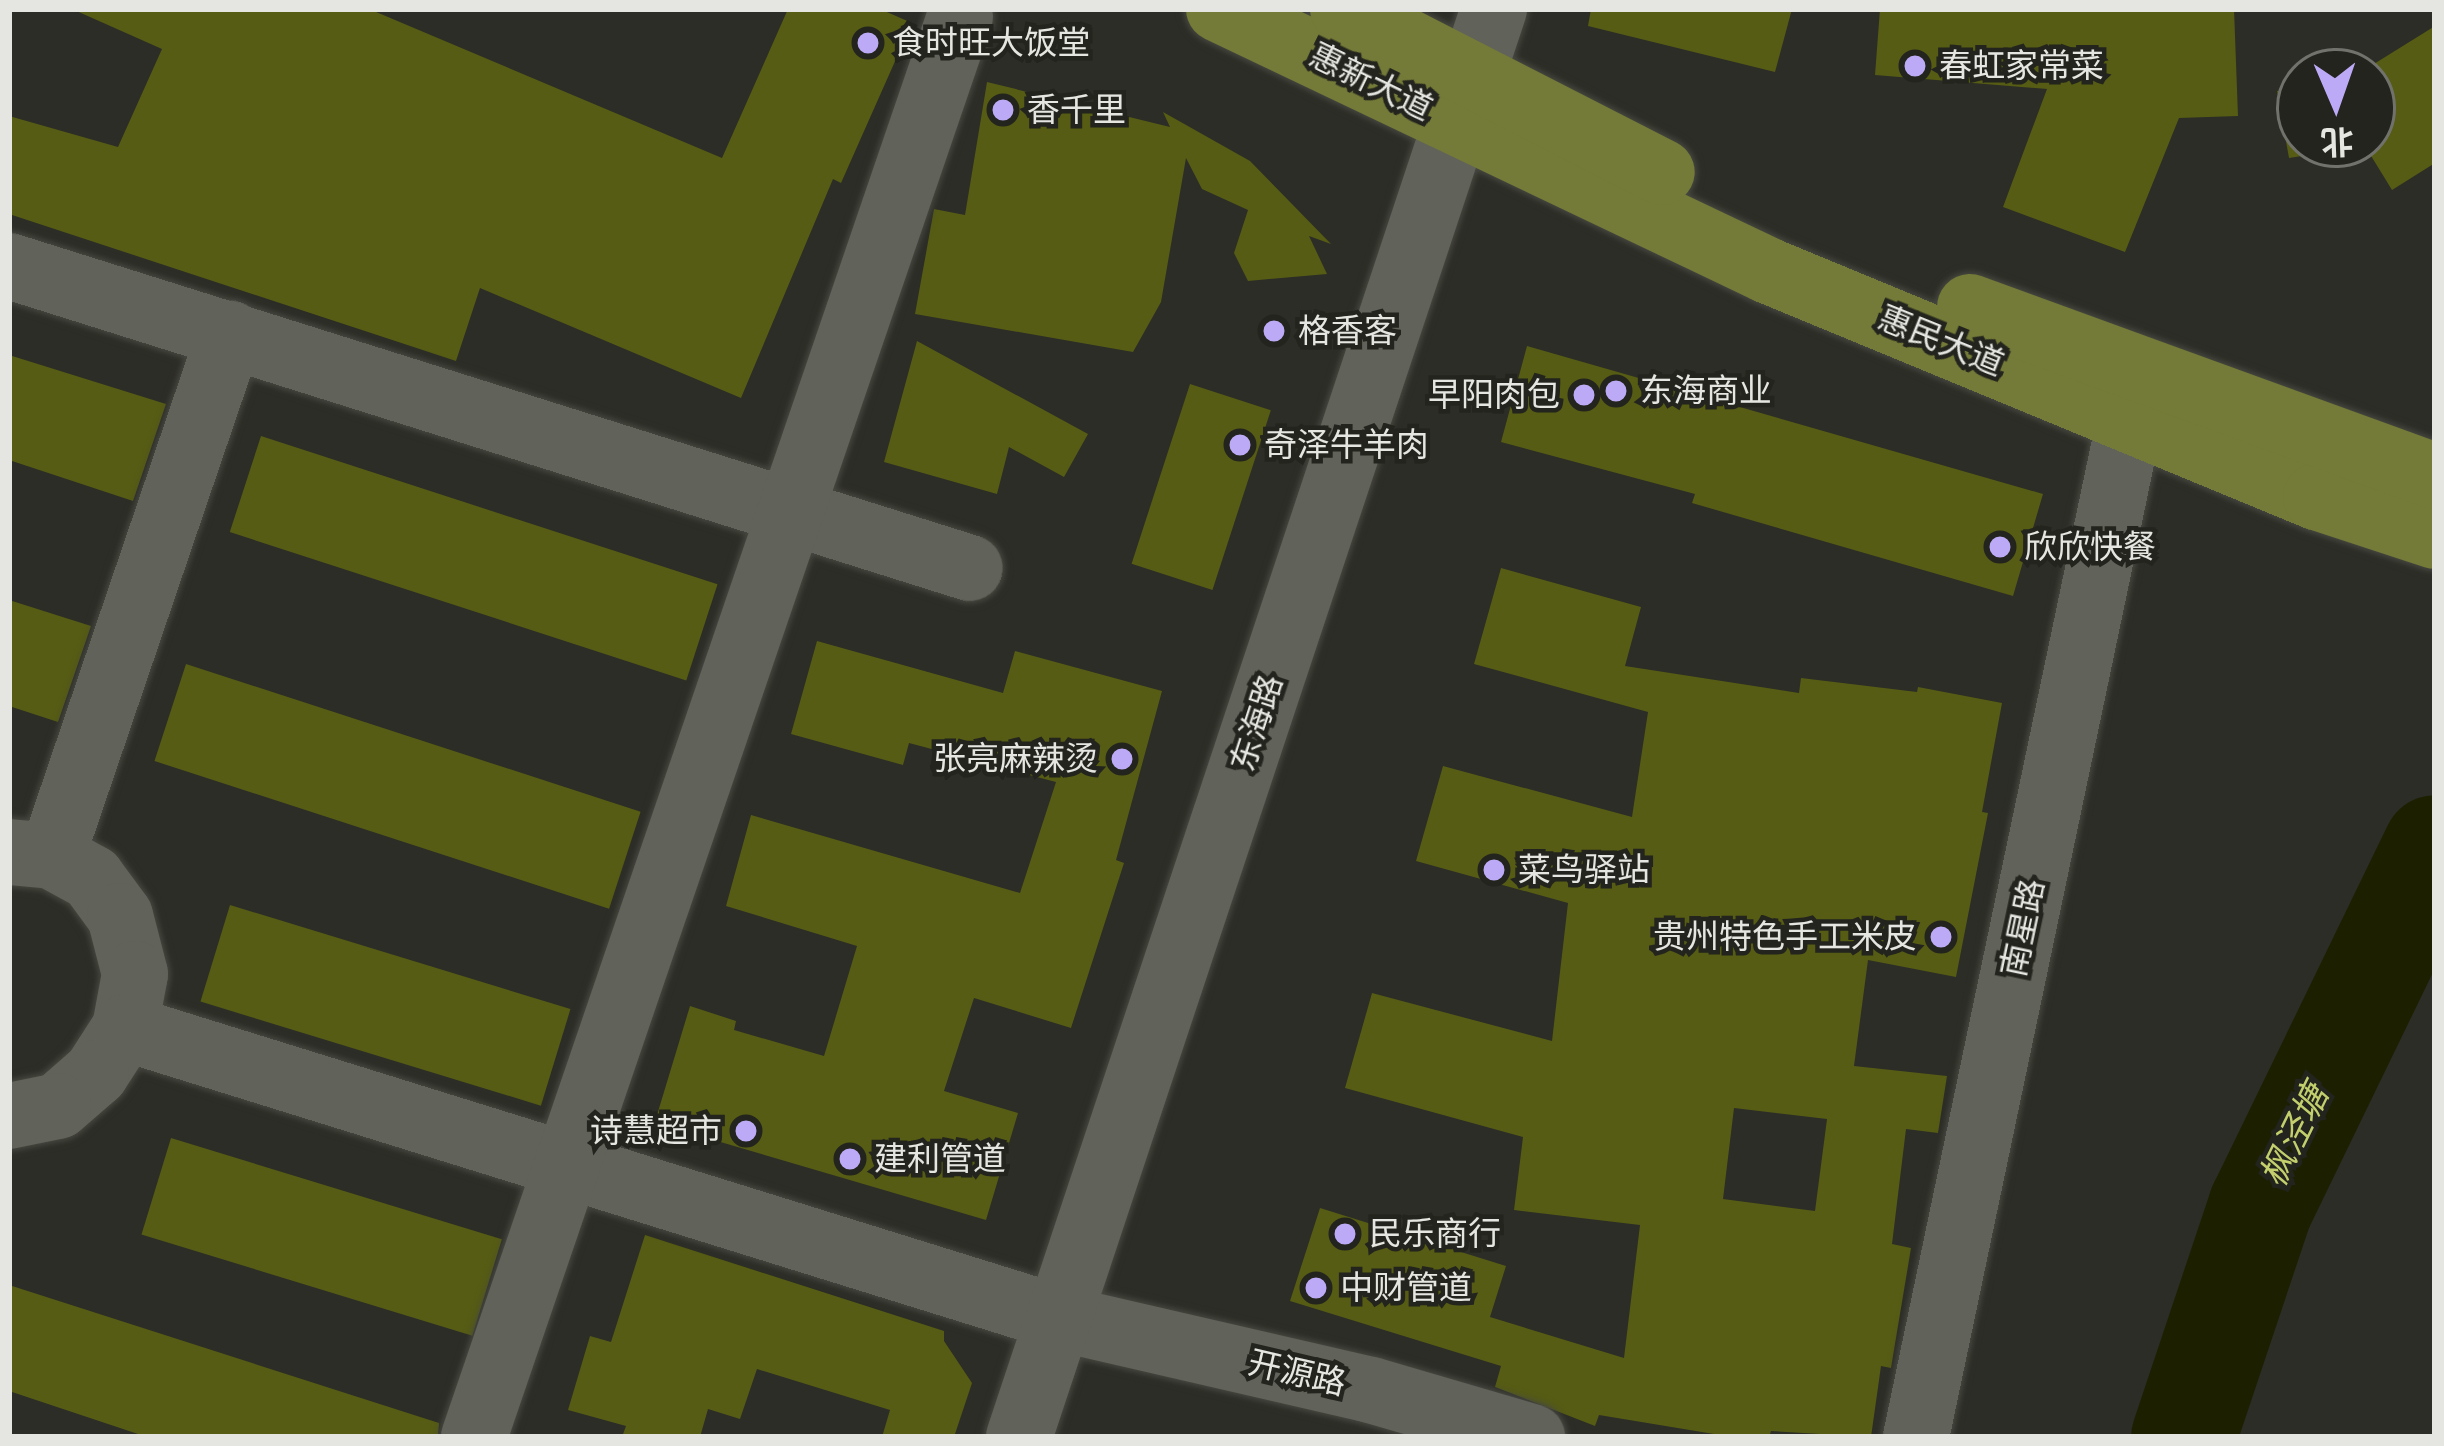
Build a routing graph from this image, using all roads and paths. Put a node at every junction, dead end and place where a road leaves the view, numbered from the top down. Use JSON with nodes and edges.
{"nodes":[{"id":1,"x":1219,"y":9,"type":"edge"},
{"id":2,"x":1343,"y":9,"type":"edge"},
{"id":3,"x":1494,"y":9,"type":"edge"},
{"id":4,"x":960,"y":17,"type":"dead end"},
{"id":5,"x":1465,"y":99,"type":"junction"},
{"id":6,"x":9,"y":266,"type":"edge"},
{"id":7,"x":230,"y":334,"type":"junction"},
{"id":8,"x":2129,"y":419,"type":"junction"},
{"id":9,"x":2328,"y":470,"type":"junction"},
{"id":10,"x":2435,"y":476,"type":"edge"},
{"id":11,"x":790,"y":508,"type":"junction"},
{"id":12,"x":2435,"y":536,"type":"edge"},
{"id":13,"x":970,"y":568,"type":"dead end"},
{"id":14,"x":31,"y":854,"type":"edge"},
{"id":15,"x":125,"y":1028,"type":"junction"},
{"id":16,"x":9,"y":1116,"type":"edge"},
{"id":17,"x":563,"y":1165,"type":"junction"},
{"id":18,"x":1059,"y":1318,"type":"junction"},
{"id":19,"x":474,"y":1437,"type":"edge"},
{"id":20,"x":1019,"y":1437,"type":"edge"},
{"id":21,"x":1532,"y":1437,"type":"edge"},
{"id":22,"x":1916,"y":1437,"type":"edge"}],
"edges":[{"from":1,"to":5,"type":"main road","name":"惠新大道"},
{"from":2,"to":5,"type":"main road","name":"惠新大道"},
{"from":3,"to":5,"type":"street","name":"东海路"},
{"from":4,"to":11,"type":"street"},
{"from":5,"to":8,"type":"main road","name":"惠民大道"},
{"from":5,"to":9,"type":"main road","name":"惠民大道"},
{"from":5,"to":18,"type":"street","name":"东海路"},
{"from":6,"to":7,"type":"street"},
{"from":7,"to":11,"type":"street"},
{"from":7,"to":14,"type":"street"},
{"from":8,"to":9,"type":"main road","name":"惠民大道"},
{"from":8,"to":22,"type":"street","name":"南星路"},
{"from":9,"to":10,"type":"main road","name":"惠民大道"},
{"from":9,"to":12,"type":"main road","name":"惠民大道"},
{"from":11,"to":13,"type":"street"},
{"from":11,"to":17,"type":"street"},
{"from":14,"to":15,"type":"street"},
{"from":15,"to":16,"type":"street"},
{"from":15,"to":17,"type":"street","name":"开源路"},
{"from":17,"to":18,"type":"street","name":"开源路"},
{"from":17,"to":19,"type":"street"},
{"from":18,"to":20,"type":"street","name":"东海路"},
{"from":18,"to":21,"type":"street","name":"开源路"}]}
